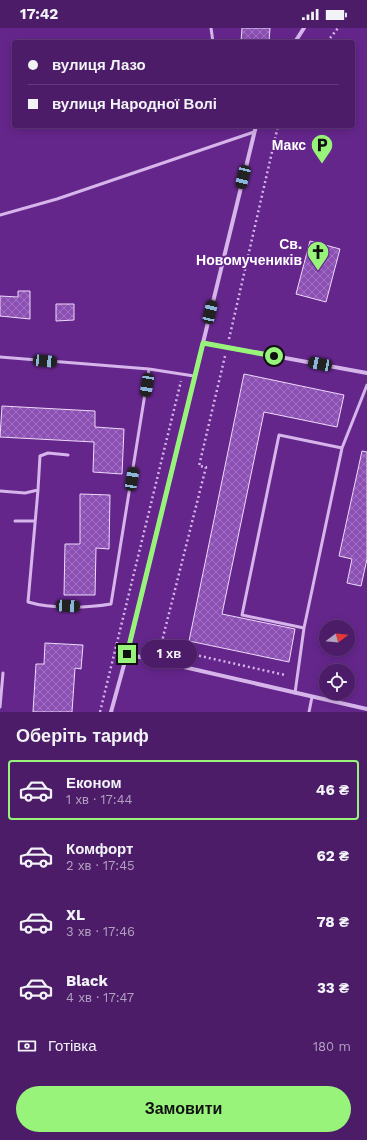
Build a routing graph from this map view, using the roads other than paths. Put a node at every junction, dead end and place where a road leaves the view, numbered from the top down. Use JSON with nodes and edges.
{"nodes":[{"id":1,"x":211,"y":28,"type":"edge"},
{"id":2,"x":304,"y":28,"type":"edge"},
{"id":3,"x":213,"y":40,"type":"edge"},
{"id":4,"x":296,"y":40,"type":"edge"},
{"id":5,"x":255,"y":128,"type":"edge"},
{"id":6,"x":254,"y":132,"type":"junction"},
{"id":7,"x":0,"y":215,"type":"edge"},
{"id":8,"x":203,"y":343,"type":"junction"},
{"id":9,"x":0,"y":357,"type":"edge"},
{"id":10,"x":149,"y":369,"type":"junction"},
{"id":11,"x":367,"y":373,"type":"edge"},
{"id":12,"x":194,"y":376,"type":"junction"},
{"id":13,"x":367,"y":385,"type":"edge"},
{"id":14,"x":342,"y":448,"type":"junction"},
{"id":15,"x":68,"y":455,"type":"dead end"},
{"id":16,"x":38,"y":490,"type":"junction"},
{"id":17,"x":0,"y":491,"type":"edge"},
{"id":18,"x":34,"y":520,"type":"junction"},
{"id":19,"x":15,"y":521,"type":"dead end"},
{"id":20,"x":304,"y":628,"type":"junction"},
{"id":21,"x":127,"y":654,"type":"junction"},
{"id":22,"x":3,"y":673,"type":"dead end"},
{"id":23,"x":295,"y":693,"type":"junction"},
{"id":24,"x":312,"y":697,"type":"junction"},
{"id":25,"x":0,"y":707,"type":"edge"},
{"id":26,"x":367,"y":709,"type":"edge"},
{"id":27,"x":111,"y":712,"type":"edge"},
{"id":28,"x":309,"y":712,"type":"edge"}],
"edges":[{"from":1,"to":3,"type":"lane"},
{"from":2,"to":4,"type":"street"},
{"from":5,"to":6,"type":"street"},
{"from":6,"to":7,"type":"lane"},
{"from":6,"to":8,"type":"street"},
{"from":8,"to":11,"type":"street"},
{"from":8,"to":12,"type":"street"},
{"from":9,"to":10,"type":"lane"},
{"from":10,"to":12,"type":"lane"},
{"from":10,"to":18,"type":"lane"},
{"from":12,"to":21,"type":"street"},
{"from":13,"to":14,"type":"lane"},
{"from":14,"to":20,"type":"lane"},
{"from":14,"to":20,"type":"lane"},
{"from":15,"to":16,"type":"lane"},
{"from":16,"to":17,"type":"lane"},
{"from":16,"to":18,"type":"lane"},
{"from":18,"to":19,"type":"lane"},
{"from":20,"to":23,"type":"lane"},
{"from":21,"to":23,"type":"street"},
{"from":21,"to":27,"type":"street"},
{"from":22,"to":25,"type":"lane"},
{"from":23,"to":24,"type":"street"},
{"from":24,"to":26,"type":"street"},
{"from":24,"to":28,"type":"lane"}]}
